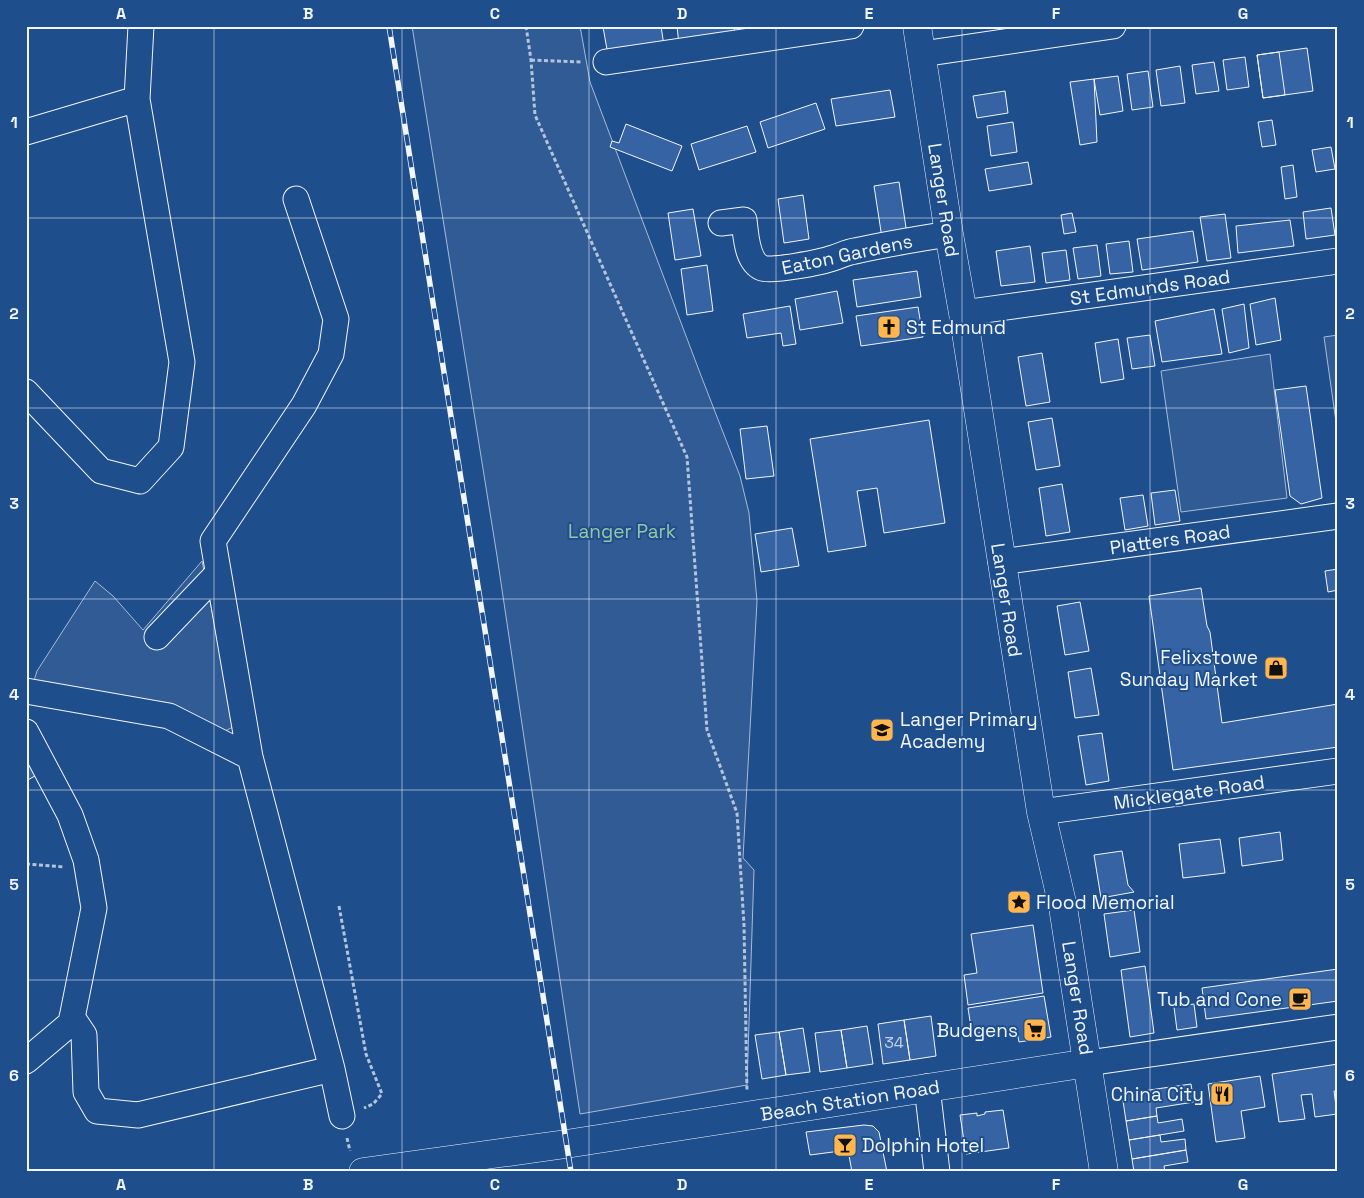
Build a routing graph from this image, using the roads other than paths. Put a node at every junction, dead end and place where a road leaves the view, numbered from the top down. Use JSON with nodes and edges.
{"nodes":[{"id":1,"x":141,"y":26,"type":"edge"},
{"id":2,"x":852,"y":26,"type":"edge"},
{"id":3,"x":918,"y":26,"type":"edge"},
{"id":4,"x":1113,"y":26,"type":"edge"},
{"id":5,"x":922,"y":54,"type":"junction"},
{"id":6,"x":606,"y":62,"type":"road end"},
{"id":7,"x":137,"y":99,"type":"junction"},
{"id":8,"x":26,"y":132,"type":"edge"},
{"id":9,"x":296,"y":199,"type":"dead end"},
{"id":10,"x":721,"y":224,"type":"dead end"},
{"id":11,"x":949,"y":234,"type":"junction"},
{"id":12,"x":1338,"y":261,"type":"edge"},
{"id":13,"x":963,"y":313,"type":"junction"},
{"id":14,"x":26,"y":392,"type":"edge"},
{"id":15,"x":1338,"y":516,"type":"edge"},
{"id":16,"x":1001,"y":562,"type":"junction"},
{"id":17,"x":218,"y":573,"type":"junction"},
{"id":18,"x":157,"y":637,"type":"dead end"},
{"id":19,"x":26,"y":691,"type":"edge"},
{"id":20,"x":26,"y":732,"type":"edge"},
{"id":21,"x":250,"y":757,"type":"junction"},
{"id":22,"x":1338,"y":771,"type":"edge"},
{"id":23,"x":1041,"y":812,"type":"junction"},
{"id":24,"x":72,"y":1017,"type":"junction"},
{"id":25,"x":1338,"y":1028,"type":"edge"},
{"id":26,"x":26,"y":1060,"type":"edge"},
{"id":27,"x":1088,"y":1063,"type":"junction"},
{"id":28,"x":332,"y":1069,"type":"junction"},
{"id":29,"x":928,"y":1087,"type":"junction"},
{"id":30,"x":342,"y":1116,"type":"road end"},
{"id":31,"x":363,"y":1172,"type":"edge"},
{"id":32,"x":367,"y":1172,"type":"edge"},
{"id":33,"x":937,"y":1172,"type":"edge"},
{"id":34,"x":1104,"y":1172,"type":"edge"}],
"edges":[{"from":1,"to":7,"type":"street"},
{"from":2,"to":6,"type":"street"},
{"from":3,"to":5,"type":"main road","name":"Langer Road"},
{"from":4,"to":5,"type":"street"},
{"from":5,"to":11,"type":"main road","name":"Langer Road"},
{"from":7,"to":8,"type":"street"},
{"from":7,"to":14,"type":"street"},
{"from":9,"to":17,"type":"street"},
{"from":10,"to":11,"type":"street","name":"Eaton Gardens"},
{"from":11,"to":13,"type":"main road","name":"Langer Road"},
{"from":12,"to":13,"type":"street","name":"St Edmunds Road"},
{"from":13,"to":16,"type":"main road","name":"Langer Road"},
{"from":15,"to":16,"type":"street","name":"Platters Road"},
{"from":16,"to":23,"type":"main road","name":"Langer Road"},
{"from":17,"to":18,"type":"street"},
{"from":17,"to":21,"type":"street"},
{"from":19,"to":21,"type":"street"},
{"from":20,"to":24,"type":"street"},
{"from":21,"to":28,"type":"street"},
{"from":22,"to":23,"type":"street","name":"Micklegate Road"},
{"from":23,"to":27,"type":"main road","name":"Langer Road"},
{"from":24,"to":26,"type":"street"},
{"from":24,"to":28,"type":"street"},
{"from":25,"to":27,"type":"street","name":"Beach Station Road"},
{"from":27,"to":29,"type":"main road","name":"Beach Station Road"},
{"from":27,"to":34,"type":"main road","name":"Langer Road"},
{"from":28,"to":30,"type":"street"},
{"from":29,"to":32,"type":"main road","name":"Beach Station Road"},
{"from":29,"to":33,"type":"street"},
{"from":31,"to":32,"type":"main road","name":"Beach Station Road"}]}
